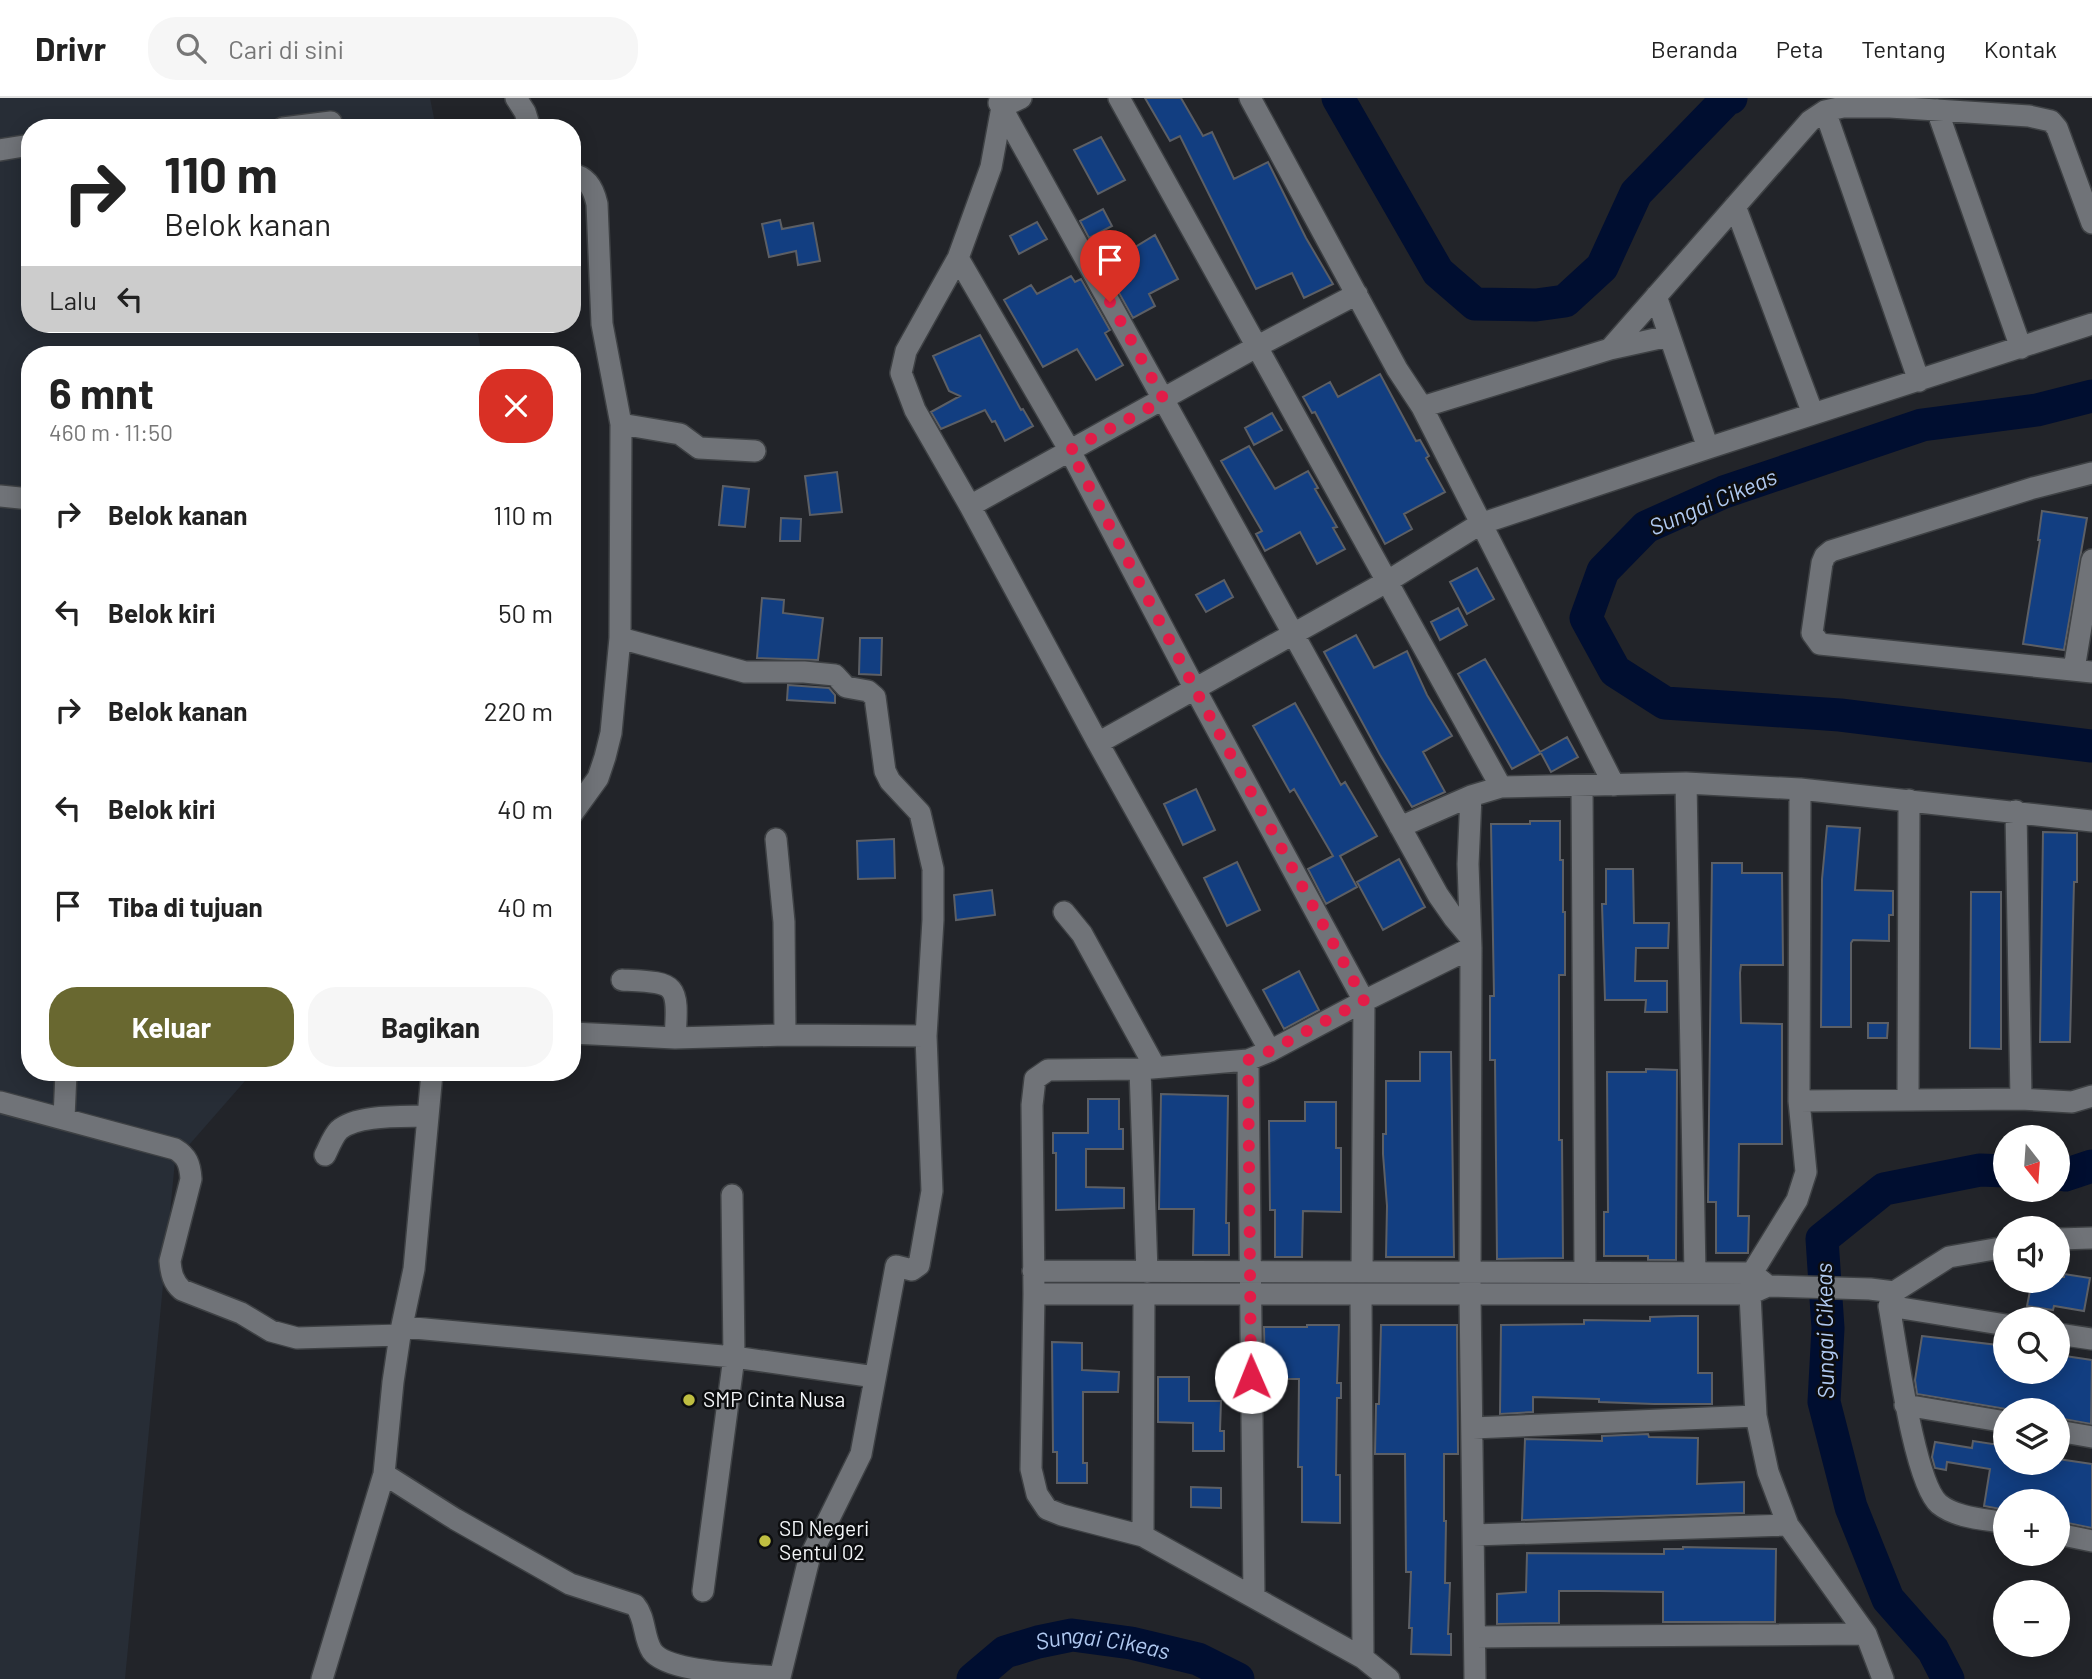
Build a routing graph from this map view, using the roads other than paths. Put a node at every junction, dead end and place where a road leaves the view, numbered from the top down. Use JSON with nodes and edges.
{"nodes":[{"id":1,"x":516,"y":98,"type":"edge"},
{"id":2,"x":1119,"y":98,"type":"edge"},
{"id":3,"x":1250,"y":98,"type":"edge"},
{"id":4,"x":1007,"y":101,"type":"edge"},
{"id":5,"x":1937,"y":110,"type":"junction"},
{"id":6,"x":1825,"y":111,"type":"junction"},
{"id":7,"x":527,"y":119,"type":"edge"},
{"id":8,"x":21,"y":146,"type":"edge"},
{"id":9,"x":0,"y":150,"type":"edge"},
{"id":10,"x":581,"y":177,"type":"edge"},
{"id":11,"x":1735,"y":206,"type":"junction"},
{"id":12,"x":2092,"y":223,"type":"edge"},
{"id":13,"x":958,"y":258,"type":"junction"},
{"id":14,"x":1357,"y":294,"type":"junction"},
{"id":15,"x":1656,"y":296,"type":"junction"},
{"id":16,"x":2092,"y":324,"type":"edge"},
{"id":17,"x":1669,"y":336,"type":"junction"},
{"id":18,"x":1258,"y":346,"type":"junction"},
{"id":19,"x":2021,"y":348,"type":"junction"},
{"id":20,"x":1610,"y":349,"type":"junction"},
{"id":21,"x":1919,"y":381,"type":"junction"},
{"id":22,"x":1164,"y":400,"type":"junction"},
{"id":23,"x":1422,"y":407,"type":"junction"},
{"id":24,"x":1813,"y":414,"type":"junction"},
{"id":25,"x":621,"y":424,"type":"junction"},
{"id":26,"x":1708,"y":448,"type":"junction"},
{"id":27,"x":1070,"y":450,"type":"junction"},
{"id":28,"x":755,"y":451,"type":"dead end"},
{"id":29,"x":2092,"y":473,"type":"edge"},
{"id":30,"x":0,"y":496,"type":"edge"},
{"id":31,"x":21,"y":498,"type":"edge"},
{"id":32,"x":970,"y":506,"type":"junction"},
{"id":33,"x":1480,"y":524,"type":"junction"},
{"id":34,"x":2092,"y":560,"type":"edge"},
{"id":35,"x":1388,"y":580,"type":"junction"},
{"id":36,"x":1294,"y":633,"type":"junction"},
{"id":37,"x":620,"y":638,"type":"junction"},
{"id":38,"x":2083,"y":671,"type":"edge"},
{"id":39,"x":1195,"y":689,"type":"junction"},
{"id":40,"x":1098,"y":743,"type":"junction"},
{"id":41,"x":1686,"y":783,"type":"junction"},
{"id":42,"x":1614,"y":785,"type":"junction"},
{"id":43,"x":1501,"y":787,"type":"junction"},
{"id":44,"x":1582,"y":787,"type":"junction"},
{"id":45,"x":1800,"y":789,"type":"junction"},
{"id":46,"x":1471,"y":796,"type":"junction"},
{"id":47,"x":1909,"y":800,"type":"junction"},
{"id":48,"x":581,"y":802,"type":"edge"},
{"id":49,"x":2017,"y":811,"type":"junction"},
{"id":50,"x":2092,"y":821,"type":"edge"},
{"id":51,"x":1400,"y":827,"type":"junction"},
{"id":52,"x":776,"y":839,"type":"dead end"},
{"id":53,"x":1065,"y":912,"type":"dead end"},
{"id":54,"x":1471,"y":942,"type":"junction"},
{"id":55,"x":622,"y":980,"type":"dead end"},
{"id":56,"x":1364,"y":1000,"type":"junction"},
{"id":57,"x":581,"y":1033,"type":"edge"},
{"id":58,"x":785,"y":1035,"type":"junction"},
{"id":59,"x":926,"y":1036,"type":"junction"},
{"id":60,"x":675,"y":1038,"type":"junction"},
{"id":61,"x":1270,"y":1051,"type":"junction"},
{"id":62,"x":1248,"y":1060,"type":"junction"},
{"id":63,"x":1148,"y":1068,"type":"junction"},
{"id":64,"x":66,"y":1081,"type":"edge"},
{"id":65,"x":431,"y":1081,"type":"edge"},
{"id":66,"x":2092,"y":1096,"type":"edge"},
{"id":67,"x":2021,"y":1099,"type":"junction"},
{"id":68,"x":1909,"y":1100,"type":"junction"},
{"id":69,"x":1799,"y":1101,"type":"junction"},
{"id":70,"x":0,"y":1102,"type":"edge"},
{"id":71,"x":428,"y":1116,"type":"junction"},
{"id":72,"x":64,"y":1118,"type":"junction"},
{"id":73,"x":325,"y":1155,"type":"dead end"},
{"id":74,"x":732,"y":1195,"type":"dead end"},
{"id":75,"x":2092,"y":1238,"type":"edge"},
{"id":76,"x":2070,"y":1239,"type":"edge"},
{"id":77,"x":1993,"y":1249,"type":"edge"},
{"id":78,"x":1034,"y":1271,"type":"junction"},
{"id":79,"x":1250,"y":1272,"type":"junction"},
{"id":80,"x":1362,"y":1272,"type":"junction"},
{"id":81,"x":1471,"y":1272,"type":"junction"},
{"id":82,"x":1585,"y":1272,"type":"junction"},
{"id":83,"x":1695,"y":1273,"type":"junction"},
{"id":84,"x":1145,"y":1283,"type":"junction"},
{"id":85,"x":1757,"y":1284,"type":"junction"},
{"id":86,"x":1034,"y":1294,"type":"junction"},
{"id":87,"x":1250,"y":1294,"type":"junction"},
{"id":88,"x":1361,"y":1294,"type":"junction"},
{"id":89,"x":1470,"y":1294,"type":"junction"},
{"id":90,"x":1891,"y":1299,"type":"junction"},
{"id":91,"x":1993,"y":1322,"type":"edge"},
{"id":92,"x":401,"y":1331,"type":"junction"},
{"id":93,"x":2070,"y":1336,"type":"edge"},
{"id":94,"x":2092,"y":1339,"type":"edge"},
{"id":95,"x":734,"y":1357,"type":"junction"},
{"id":96,"x":875,"y":1377,"type":"junction"},
{"id":97,"x":1905,"y":1405,"type":"junction"},
{"id":98,"x":1756,"y":1416,"type":"junction"},
{"id":99,"x":1993,"y":1420,"type":"edge"},
{"id":100,"x":1473,"y":1429,"type":"junction"},
{"id":101,"x":2070,"y":1433,"type":"edge"},
{"id":102,"x":2092,"y":1437,"type":"edge"},
{"id":103,"x":384,"y":1474,"type":"junction"},
{"id":104,"x":1993,"y":1521,"type":"edge"},
{"id":105,"x":1788,"y":1525,"type":"junction"},
{"id":106,"x":1474,"y":1535,"type":"junction"},
{"id":107,"x":1143,"y":1536,"type":"junction"},
{"id":108,"x":2070,"y":1536,"type":"edge"},
{"id":109,"x":2092,"y":1541,"type":"edge"},
{"id":110,"x":703,"y":1591,"type":"dead end"},
{"id":111,"x":1254,"y":1597,"type":"junction"},
{"id":112,"x":1866,"y":1634,"type":"junction"},
{"id":113,"x":1475,"y":1637,"type":"junction"},
{"id":114,"x":1363,"y":1658,"type":"junction"},
{"id":115,"x":780,"y":1678,"type":"edge"},
{"id":116,"x":321,"y":1679,"type":"edge"},
{"id":117,"x":1389,"y":1679,"type":"edge"},
{"id":118,"x":1475,"y":1679,"type":"edge"},
{"id":119,"x":1882,"y":1679,"type":"edge"}],
"edges":[{"from":1,"to":7,"type":"street"},
{"from":2,"to":18,"type":"street"},
{"from":3,"to":14,"type":"street"},
{"from":4,"to":13,"type":"street"},
{"from":4,"to":22,"type":"street"},
{"from":5,"to":6,"type":"street"},
{"from":5,"to":12,"type":"street"},
{"from":5,"to":19,"type":"street"},
{"from":6,"to":11,"type":"street"},
{"from":6,"to":21,"type":"street"},
{"from":8,"to":9,"type":"street"},
{"from":10,"to":25,"type":"street"},
{"from":11,"to":15,"type":"street"},
{"from":11,"to":24,"type":"street"},
{"from":13,"to":27,"type":"street"},
{"from":13,"to":32,"type":"street"},
{"from":14,"to":18,"type":"street"},
{"from":14,"to":23,"type":"street"},
{"from":15,"to":17,"type":"street"},
{"from":15,"to":20,"type":"street"},
{"from":16,"to":19,"type":"street"},
{"from":17,"to":20,"type":"street"},
{"from":17,"to":26,"type":"street"},
{"from":18,"to":22,"type":"street"},
{"from":18,"to":35,"type":"street"},
{"from":19,"to":21,"type":"street"},
{"from":20,"to":23,"type":"street"},
{"from":21,"to":24,"type":"street"},
{"from":22,"to":27,"type":"street"},
{"from":22,"to":36,"type":"street"},
{"from":23,"to":33,"type":"street"},
{"from":24,"to":26,"type":"street"},
{"from":25,"to":28,"type":"street"},
{"from":25,"to":37,"type":"street"},
{"from":26,"to":33,"type":"street"},
{"from":27,"to":32,"type":"street"},
{"from":27,"to":39,"type":"street"},
{"from":29,"to":38,"type":"street"},
{"from":30,"to":31,"type":"street"},
{"from":32,"to":40,"type":"street"},
{"from":33,"to":35,"type":"street"},
{"from":33,"to":42,"type":"street"},
{"from":34,"to":38,"type":"street"},
{"from":35,"to":36,"type":"street"},
{"from":35,"to":43,"type":"street"},
{"from":36,"to":39,"type":"street"},
{"from":36,"to":51,"type":"street"},
{"from":37,"to":48,"type":"street"},
{"from":37,"to":59,"type":"street"},
{"from":39,"to":40,"type":"street"},
{"from":39,"to":56,"type":"street"},
{"from":40,"to":61,"type":"street"},
{"from":41,"to":42,"type":"street"},
{"from":41,"to":45,"type":"street"},
{"from":41,"to":83,"type":"street"},
{"from":42,"to":44,"type":"street"},
{"from":43,"to":44,"type":"street"},
{"from":43,"to":46,"type":"street"},
{"from":44,"to":82,"type":"street"},
{"from":45,"to":47,"type":"street"},
{"from":45,"to":69,"type":"street"},
{"from":46,"to":51,"type":"street"},
{"from":46,"to":54,"type":"street"},
{"from":47,"to":49,"type":"street"},
{"from":47,"to":68,"type":"street"},
{"from":49,"to":50,"type":"street"},
{"from":49,"to":67,"type":"street"},
{"from":51,"to":54,"type":"street"},
{"from":52,"to":58,"type":"street"},
{"from":53,"to":63,"type":"street"},
{"from":54,"to":56,"type":"street"},
{"from":54,"to":81,"type":"street"},
{"from":55,"to":60,"type":"street"},
{"from":56,"to":61,"type":"street"},
{"from":56,"to":80,"type":"street"},
{"from":57,"to":60,"type":"street"},
{"from":58,"to":59,"type":"street"},
{"from":58,"to":60,"type":"street"},
{"from":59,"to":96,"type":"street"},
{"from":61,"to":62,"type":"street"},
{"from":62,"to":63,"type":"street"},
{"from":62,"to":79,"type":"street"},
{"from":63,"to":78,"type":"street"},
{"from":63,"to":84,"type":"street"},
{"from":64,"to":72,"type":"street"},
{"from":65,"to":71,"type":"street"},
{"from":66,"to":67,"type":"street"},
{"from":67,"to":68,"type":"street"},
{"from":68,"to":69,"type":"street"},
{"from":69,"to":85,"type":"street"},
{"from":70,"to":72,"type":"street"},
{"from":71,"to":73,"type":"street"},
{"from":71,"to":92,"type":"street"},
{"from":72,"to":92,"type":"street"},
{"from":74,"to":95,"type":"street"},
{"from":75,"to":76,"type":"street"},
{"from":77,"to":90,"type":"street"},
{"from":78,"to":84,"type":"street"},
{"from":78,"to":86,"type":"street"},
{"from":79,"to":80,"type":"street"},
{"from":79,"to":84,"type":"street"},
{"from":79,"to":87,"type":"street"},
{"from":80,"to":81,"type":"street"},
{"from":81,"to":82,"type":"street"},
{"from":81,"to":89,"type":"street"},
{"from":82,"to":83,"type":"street"},
{"from":83,"to":85,"type":"street"},
{"from":84,"to":86,"type":"street"},
{"from":84,"to":87,"type":"street"},
{"from":84,"to":107,"type":"street"},
{"from":85,"to":89,"type":"street"},
{"from":85,"to":90,"type":"street"},
{"from":85,"to":98,"type":"street"},
{"from":86,"to":107,"type":"street"},
{"from":87,"to":88,"type":"street"},
{"from":87,"to":111,"type":"street"},
{"from":88,"to":89,"type":"street"},
{"from":88,"to":114,"type":"street"},
{"from":89,"to":100,"type":"street"},
{"from":90,"to":91,"type":"street"},
{"from":90,"to":97,"type":"street"},
{"from":92,"to":95,"type":"street"},
{"from":92,"to":103,"type":"street"},
{"from":93,"to":94,"type":"street"},
{"from":95,"to":96,"type":"street"},
{"from":95,"to":110,"type":"street"},
{"from":96,"to":115,"type":"street"},
{"from":97,"to":99,"type":"street"},
{"from":97,"to":104,"type":"street"},
{"from":98,"to":100,"type":"street"},
{"from":98,"to":105,"type":"street"},
{"from":100,"to":106,"type":"street"},
{"from":101,"to":102,"type":"street"},
{"from":103,"to":115,"type":"street"},
{"from":103,"to":116,"type":"street"},
{"from":105,"to":106,"type":"street"},
{"from":105,"to":112,"type":"street"},
{"from":106,"to":113,"type":"street"},
{"from":107,"to":111,"type":"street"},
{"from":108,"to":109,"type":"street"},
{"from":111,"to":114,"type":"street"},
{"from":112,"to":113,"type":"street"},
{"from":112,"to":119,"type":"street"},
{"from":113,"to":118,"type":"street"},
{"from":114,"to":117,"type":"street"}]}
